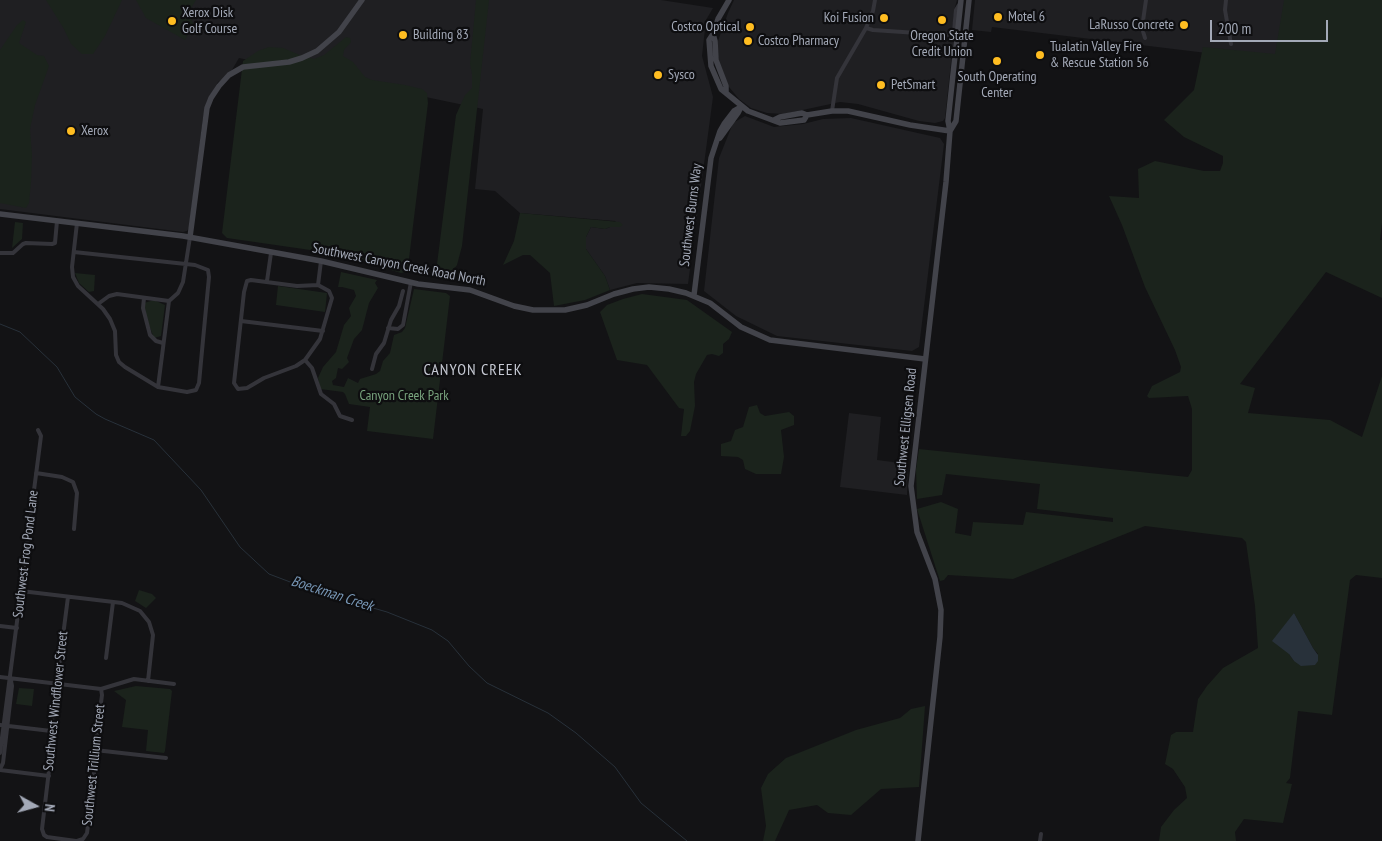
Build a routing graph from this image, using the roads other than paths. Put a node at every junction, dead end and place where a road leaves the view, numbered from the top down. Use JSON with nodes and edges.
{"nodes":[{"id":1,"x":362,"y":0,"type":"edge"},
{"id":2,"x":729,"y":0,"type":"edge"},
{"id":3,"x":875,"y":0,"type":"edge"},
{"id":4,"x":969,"y":0,"type":"edge"},
{"id":5,"x":1146,"y":0,"type":"edge"},
{"id":6,"x":1226,"y":0,"type":"edge"},
{"id":7,"x":960,"y":2,"type":"edge"},
{"id":8,"x":866,"y":28,"type":"junction"},
{"id":9,"x":1145,"y":38,"type":"dead end"},
{"id":10,"x":1231,"y":44,"type":"dead end"},
{"id":11,"x":741,"y":107,"type":"junction"},
{"id":12,"x":832,"y":111,"type":"junction"},
{"id":13,"x":950,"y":131,"type":"junction"},
{"id":14,"x":0,"y":214,"type":"edge"},
{"id":15,"x":57,"y":221,"type":"junction"},
{"id":16,"x":77,"y":223,"type":"junction"},
{"id":17,"x":190,"y":237,"type":"junction"},
{"id":18,"x":74,"y":252,"type":"junction"},
{"id":19,"x":0,"y":253,"type":"edge"},
{"id":20,"x":271,"y":253,"type":"junction"},
{"id":21,"x":321,"y":261,"type":"junction"},
{"id":22,"x":186,"y":264,"type":"junction"},
{"id":23,"x":267,"y":281,"type":"junction"},
{"id":24,"x":411,"y":282,"type":"junction"},
{"id":25,"x":318,"y":285,"type":"junction"},
{"id":26,"x":403,"y":291,"type":"dead end"},
{"id":27,"x":694,"y":295,"type":"junction"},
{"id":28,"x":144,"y":298,"type":"junction"},
{"id":29,"x":169,"y":301,"type":"junction"},
{"id":30,"x":98,"y":304,"type":"junction"},
{"id":31,"x":241,"y":321,"type":"junction"},
{"id":32,"x":388,"y":328,"type":"junction"},
{"id":33,"x":323,"y":330,"type":"junction"},
{"id":34,"x":163,"y":343,"type":"junction"},
{"id":35,"x":925,"y":359,"type":"junction"},
{"id":36,"x":305,"y":360,"type":"junction"},
{"id":37,"x":372,"y":369,"type":"dead end"},
{"id":38,"x":158,"y":388,"type":"junction"},
{"id":39,"x":352,"y":420,"type":"dead end"},
{"id":40,"x":38,"y":430,"type":"dead end"},
{"id":41,"x":36,"y":473,"type":"junction"},
{"id":42,"x":74,"y":529,"type":"dead end"},
{"id":43,"x":22,"y":591,"type":"junction"},
{"id":44,"x":68,"y":597,"type":"junction"},
{"id":45,"x":113,"y":602,"type":"junction"},
{"id":46,"x":0,"y":626,"type":"edge"},
{"id":47,"x":17,"y":628,"type":"junction"},
{"id":48,"x":106,"y":658,"type":"dead end"},
{"id":49,"x":0,"y":677,"type":"edge"},
{"id":50,"x":10,"y":679,"type":"junction"},
{"id":51,"x":148,"y":681,"type":"junction"},
{"id":52,"x":57,"y":684,"type":"junction"},
{"id":53,"x":174,"y":684,"type":"dead end"},
{"id":54,"x":101,"y":689,"type":"junction"},
{"id":55,"x":3,"y":725,"type":"edge"},
{"id":56,"x":51,"y":731,"type":"junction"},
{"id":57,"x":95,"y":750,"type":"junction"},
{"id":58,"x":0,"y":753,"type":"edge"},
{"id":59,"x":166,"y":758,"type":"dead end"},
{"id":60,"x":0,"y":770,"type":"edge"},
{"id":61,"x":49,"y":776,"type":"junction"},
{"id":62,"x":1041,"y":834,"type":"dead end"},
{"id":63,"x":77,"y":841,"type":"edge"},
{"id":64,"x":918,"y":841,"type":"edge"},
{"id":65,"x":1040,"y":841,"type":"edge"}],
"edges":[{"from":1,"to":17,"type":"main road"},
{"from":2,"to":11,"type":"main road"},
{"from":3,"to":8,"type":"street"},
{"from":4,"to":13,"type":"main road","name":"Southwest Elligsen Road"},
{"from":5,"to":9,"type":"street"},
{"from":6,"to":10,"type":"street"},
{"from":7,"to":8,"type":"street"},
{"from":7,"to":13,"type":"main road","name":"Southwest Elligsen Road"},
{"from":8,"to":12,"type":"street"},
{"from":11,"to":12,"type":"main road"},
{"from":11,"to":27,"type":"main road","name":"Southwest Burns Way"},
{"from":12,"to":13,"type":"main road"},
{"from":13,"to":35,"type":"main road","name":"Southwest Elligsen Road"},
{"from":14,"to":15,"type":"main road","name":"Southwest Canyon Creek Road North"},
{"from":15,"to":16,"type":"main road","name":"Southwest Canyon Creek Road North"},
{"from":15,"to":19,"type":"street"},
{"from":16,"to":17,"type":"main road","name":"Southwest Canyon Creek Road North"},
{"from":16,"to":18,"type":"street"},
{"from":17,"to":20,"type":"main road","name":"Southwest Canyon Creek Road North"},
{"from":17,"to":22,"type":"street"},
{"from":18,"to":22,"type":"street"},
{"from":18,"to":30,"type":"street"},
{"from":20,"to":21,"type":"main road","name":"Southwest Canyon Creek Road North"},
{"from":20,"to":23,"type":"street"},
{"from":21,"to":24,"type":"main road","name":"Southwest Canyon Creek Road North"},
{"from":21,"to":25,"type":"street"},
{"from":22,"to":29,"type":"street"},
{"from":22,"to":38,"type":"street"},
{"from":23,"to":25,"type":"street"},
{"from":23,"to":31,"type":"street"},
{"from":24,"to":27,"type":"main road","name":"Southwest Canyon Creek Road North"},
{"from":24,"to":32,"type":"street"},
{"from":25,"to":33,"type":"street"},
{"from":26,"to":32,"type":"street"},
{"from":27,"to":35,"type":"main road","name":"Southwest Canyon Creek Road North"},
{"from":28,"to":29,"type":"street"},
{"from":28,"to":30,"type":"street"},
{"from":28,"to":34,"type":"street"},
{"from":29,"to":34,"type":"street"},
{"from":30,"to":38,"type":"street"},
{"from":31,"to":33,"type":"street"},
{"from":31,"to":36,"type":"street"},
{"from":32,"to":37,"type":"street"},
{"from":33,"to":36,"type":"street"},
{"from":34,"to":38,"type":"street"},
{"from":35,"to":64,"type":"main road","name":"Southwest Elligsen Road"},
{"from":36,"to":39,"type":"street"},
{"from":40,"to":41,"type":"street","name":"Southwest Frog Pond Lane"},
{"from":41,"to":42,"type":"street"},
{"from":41,"to":43,"type":"street","name":"Southwest Frog Pond Lane"},
{"from":43,"to":44,"type":"street"},
{"from":43,"to":47,"type":"street","name":"Southwest Frog Pond Lane"},
{"from":44,"to":45,"type":"street"},
{"from":44,"to":52,"type":"street","name":"Southwest Windflower Street"},
{"from":45,"to":48,"type":"street"},
{"from":45,"to":51,"type":"street"},
{"from":46,"to":47,"type":"street"},
{"from":47,"to":50,"type":"street","name":"Southwest Frog Pond Lane"},
{"from":49,"to":50,"type":"street"},
{"from":50,"to":52,"type":"street"},
{"from":50,"to":55,"type":"street","name":"Southwest Frog Pond Lane"},
{"from":51,"to":53,"type":"street"},
{"from":51,"to":54,"type":"street"},
{"from":52,"to":54,"type":"street"},
{"from":52,"to":56,"type":"street","name":"Southwest Windflower Street"},
{"from":54,"to":57,"type":"street","name":"Southwest Trillium Street"},
{"from":55,"to":56,"type":"street"},
{"from":55,"to":58,"type":"street","name":"Southwest Frog Pond Lane"},
{"from":55,"to":60,"type":"street","name":"Southwest Frog Pond Lane"},
{"from":56,"to":61,"type":"street","name":"Southwest Windflower Street"},
{"from":57,"to":59,"type":"street"},
{"from":57,"to":63,"type":"street","name":"Southwest Trillium Street"},
{"from":60,"to":61,"type":"street"},
{"from":61,"to":63,"type":"street","name":"Southwest Windflower Street"},
{"from":62,"to":65,"type":"street"}]}
